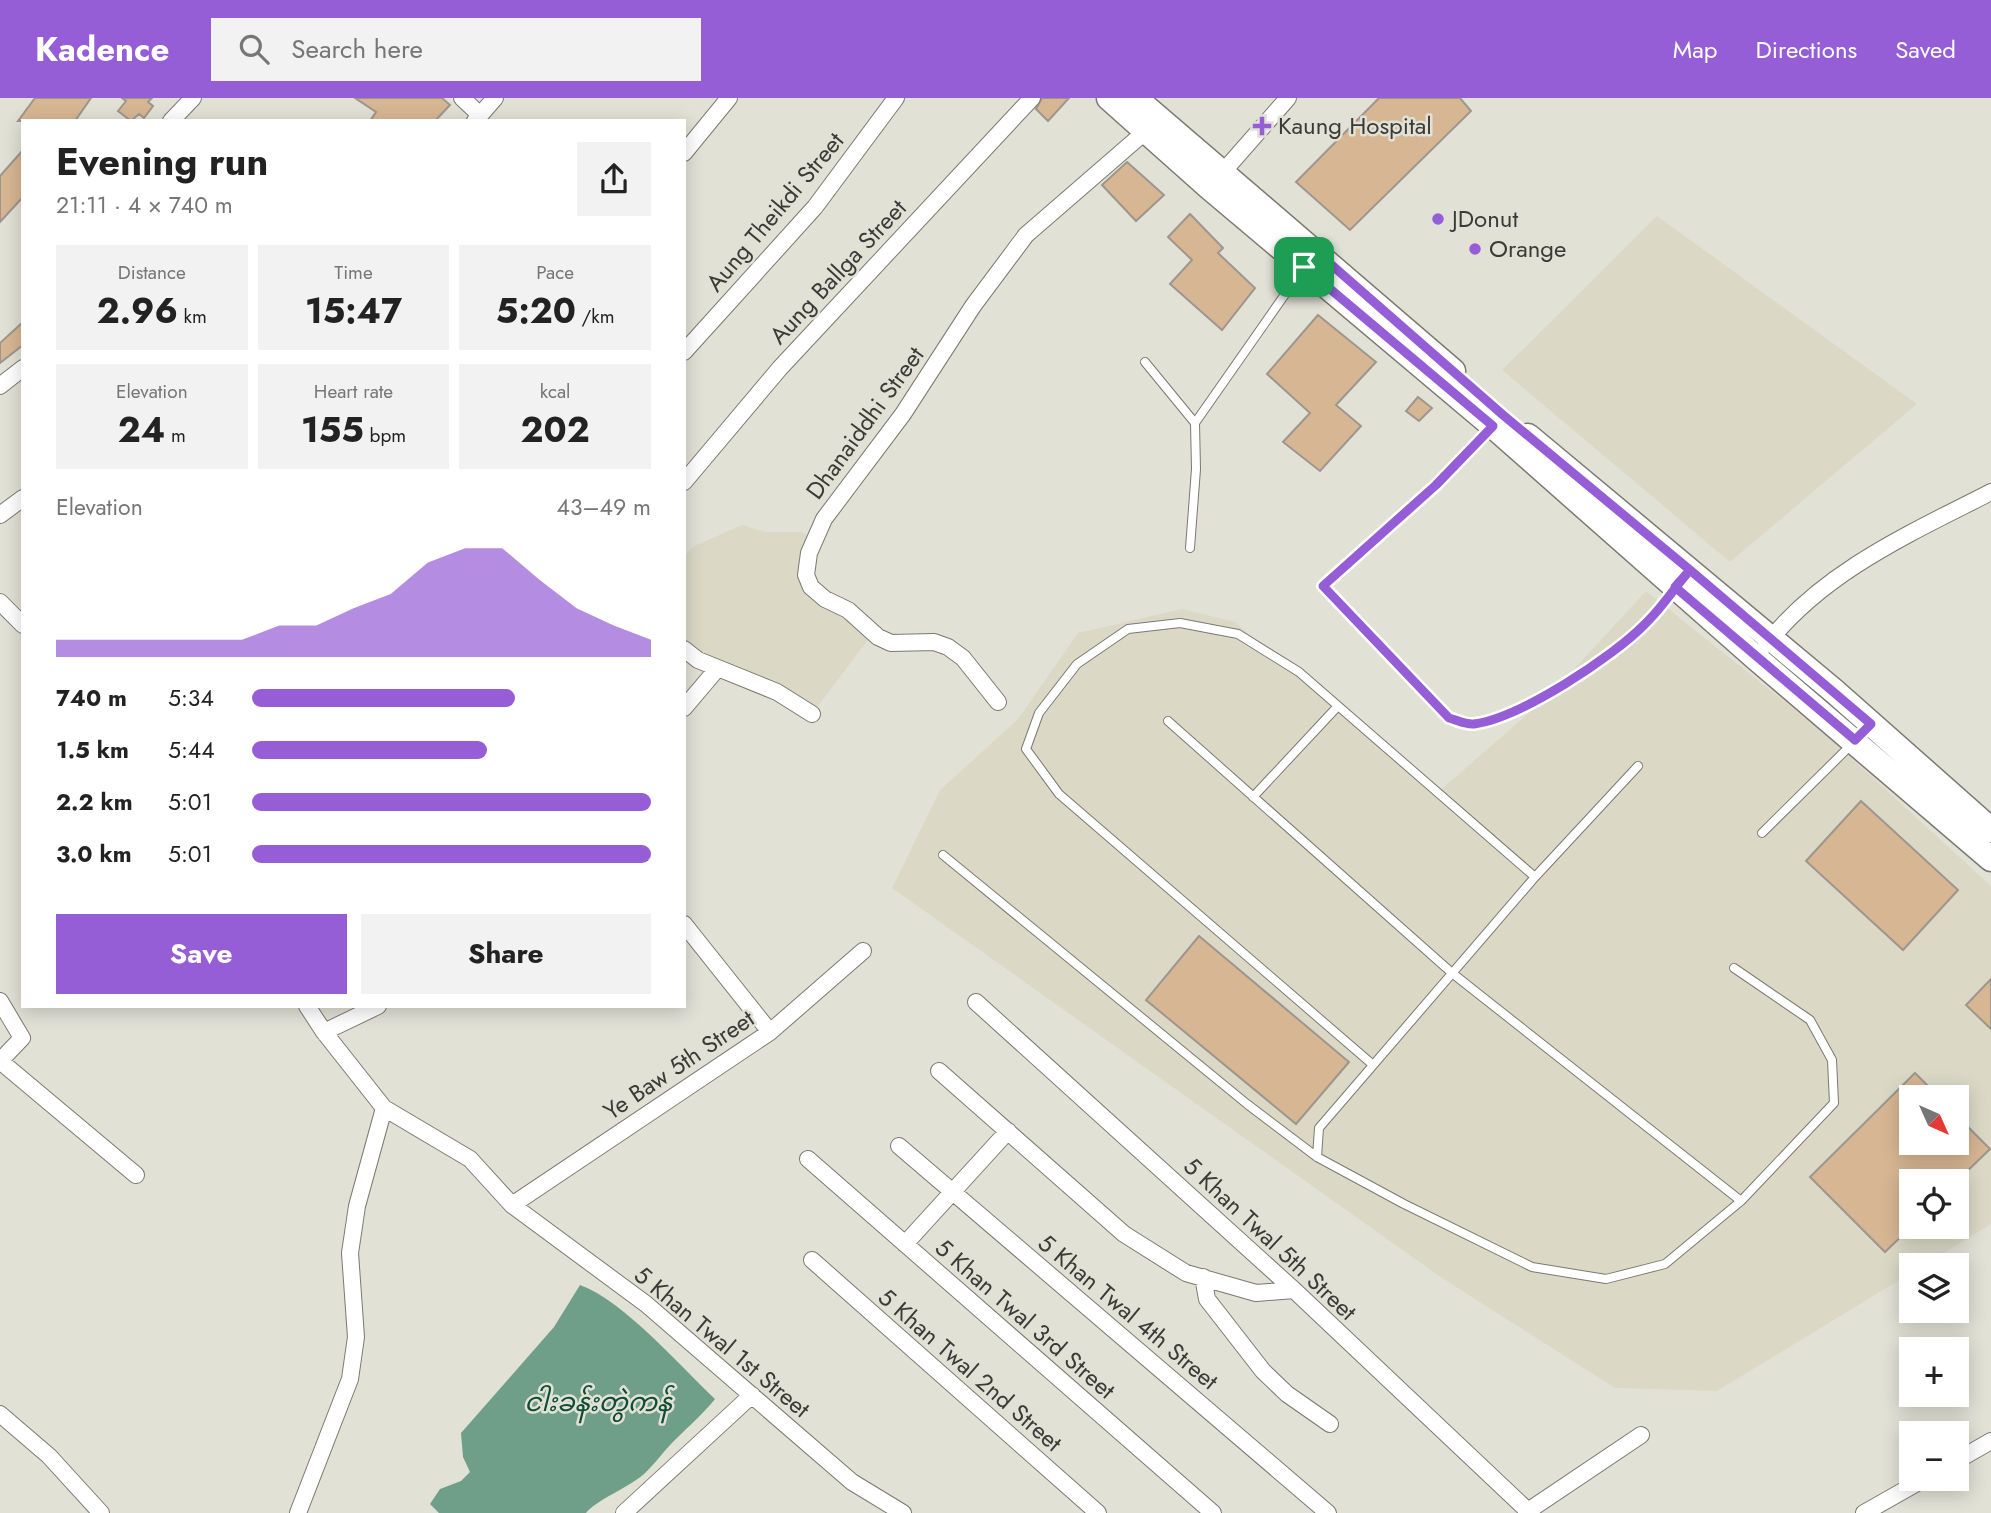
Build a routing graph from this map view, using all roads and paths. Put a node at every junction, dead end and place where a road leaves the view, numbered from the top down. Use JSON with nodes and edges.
{"nodes":[{"id":1,"x":193,"y":98,"type":"edge"},
{"id":2,"x":462,"y":98,"type":"edge"},
{"id":3,"x":495,"y":98,"type":"edge"},
{"id":4,"x":729,"y":98,"type":"edge"},
{"id":5,"x":896,"y":98,"type":"edge"},
{"id":6,"x":1032,"y":98,"type":"edge"},
{"id":7,"x":1109,"y":98,"type":"edge"},
{"id":8,"x":1135,"y":98,"type":"edge"},
{"id":9,"x":1288,"y":98,"type":"edge"},
{"id":10,"x":478,"y":118,"type":"edge"},
{"id":11,"x":173,"y":119,"type":"edge"},
{"id":12,"x":1146,"y":131,"type":"junction"},
{"id":13,"x":686,"y":151,"type":"edge"},
{"id":14,"x":1223,"y":172,"type":"junction"},
{"id":15,"x":1311,"y":260,"type":"junction"},
{"id":16,"x":686,"y":350,"type":"edge"},
{"id":17,"x":1145,"y":362,"type":"dead end"},
{"id":18,"x":21,"y":370,"type":"edge"},
{"id":19,"x":0,"y":386,"type":"edge"},
{"id":20,"x":1195,"y":423,"type":"junction"},
{"id":21,"x":1493,"y":426,"type":"junction"},
{"id":22,"x":686,"y":480,"type":"edge"},
{"id":23,"x":1991,"y":492,"type":"edge"},
{"id":24,"x":21,"y":499,"type":"edge"},
{"id":25,"x":0,"y":515,"type":"edge"},
{"id":26,"x":1190,"y":548,"type":"dead end"},
{"id":27,"x":1683,"y":579,"type":"junction"},
{"id":28,"x":0,"y":602,"type":"edge"},
{"id":29,"x":21,"y":623,"type":"edge"},
{"id":30,"x":1772,"y":638,"type":"junction"},
{"id":31,"x":686,"y":651,"type":"edge"},
{"id":32,"x":1756,"y":658,"type":"junction"},
{"id":33,"x":717,"y":669,"type":"junction"},
{"id":34,"x":998,"y":702,"type":"dead end"},
{"id":35,"x":686,"y":706,"type":"edge"},
{"id":36,"x":1338,"y":706,"type":"junction"},
{"id":37,"x":812,"y":714,"type":"dead end"},
{"id":38,"x":1168,"y":721,"type":"dead end"},
{"id":39,"x":1863,"y":732,"type":"junction"},
{"id":40,"x":1638,"y":766,"type":"dead end"},
{"id":41,"x":1253,"y":797,"type":"junction"},
{"id":42,"x":1991,"y":830,"type":"edge"},
{"id":43,"x":1762,"y":834,"type":"dead end"},
{"id":44,"x":943,"y":855,"type":"dead end"},
{"id":45,"x":1991,"y":859,"type":"edge"},
{"id":46,"x":1535,"y":877,"type":"junction"},
{"id":47,"x":686,"y":927,"type":"edge"},
{"id":48,"x":863,"y":951,"type":"dead end"},
{"id":49,"x":1734,"y":968,"type":"dead end"},
{"id":50,"x":1452,"y":973,"type":"junction"},
{"id":51,"x":0,"y":1001,"type":"edge"},
{"id":52,"x":976,"y":1002,"type":"dead end"},
{"id":53,"x":308,"y":1008,"type":"edge"},
{"id":54,"x":374,"y":1008,"type":"edge"},
{"id":55,"x":324,"y":1032,"type":"junction"},
{"id":56,"x":770,"y":1032,"type":"junction"},
{"id":57,"x":0,"y":1061,"type":"edge"},
{"id":58,"x":1372,"y":1064,"type":"junction"},
{"id":59,"x":940,"y":1071,"type":"dead end"},
{"id":60,"x":384,"y":1108,"type":"junction"},
{"id":61,"x":1008,"y":1131,"type":"junction"},
{"id":62,"x":899,"y":1146,"type":"dead end"},
{"id":63,"x":1317,"y":1157,"type":"junction"},
{"id":64,"x":808,"y":1159,"type":"dead end"},
{"id":65,"x":136,"y":1175,"type":"dead end"},
{"id":66,"x":952,"y":1192,"type":"junction"},
{"id":67,"x":1741,"y":1201,"type":"junction"},
{"id":68,"x":512,"y":1205,"type":"junction"},
{"id":69,"x":905,"y":1244,"type":"junction"},
{"id":70,"x":812,"y":1260,"type":"dead end"},
{"id":71,"x":1203,"y":1278,"type":"junction"},
{"id":72,"x":1294,"y":1290,"type":"junction"},
{"id":73,"x":752,"y":1395,"type":"junction"},
{"id":74,"x":0,"y":1414,"type":"edge"},
{"id":75,"x":1330,"y":1424,"type":"dead end"},
{"id":76,"x":1641,"y":1435,"type":"dead end"},
{"id":77,"x":1991,"y":1441,"type":"edge"},
{"id":78,"x":1969,"y":1454,"type":"edge"},
{"id":79,"x":1903,"y":1491,"type":"edge"},
{"id":80,"x":1527,"y":1512,"type":"edge"},
{"id":81,"x":101,"y":1513,"type":"edge"},
{"id":82,"x":298,"y":1513,"type":"edge"},
{"id":83,"x":624,"y":1513,"type":"edge"},
{"id":84,"x":903,"y":1513,"type":"edge"},
{"id":85,"x":1098,"y":1513,"type":"edge"},
{"id":86,"x":1213,"y":1513,"type":"edge"},
{"id":87,"x":1328,"y":1513,"type":"edge"},
{"id":88,"x":1864,"y":1513,"type":"edge"}],
"edges":[{"from":1,"to":11,"type":"street"},
{"from":2,"to":10,"type":"street"},
{"from":3,"to":10,"type":"street"},
{"from":4,"to":13,"type":"street"},
{"from":5,"to":16,"type":"street","name":"Aung Theikdi Street"},
{"from":6,"to":22,"type":"street","name":"Aung Ballga Street"},
{"from":7,"to":12,"type":"main road"},
{"from":8,"to":14,"type":"main road"},
{"from":9,"to":14,"type":"street"},
{"from":12,"to":15,"type":"main road"},
{"from":12,"to":34,"type":"street","name":"Dhanaiddhi Street"},
{"from":14,"to":15,"type":"main road"},
{"from":15,"to":20,"type":"lane"},
{"from":15,"to":21,"type":"main road"},
{"from":15,"to":27,"type":"main road"},
{"from":17,"to":20,"type":"lane"},
{"from":18,"to":19,"type":"street"},
{"from":20,"to":26,"type":"lane"},
{"from":21,"to":27,"type":"main road"},
{"from":21,"to":27,"type":"lane"},
{"from":23,"to":30,"type":"street"},
{"from":24,"to":25,"type":"street"},
{"from":27,"to":30,"type":"main road"},
{"from":27,"to":32,"type":"main road"},
{"from":28,"to":29,"type":"street"},
{"from":30,"to":32,"type":"street"},
{"from":30,"to":39,"type":"main road"},
{"from":31,"to":33,"type":"street"},
{"from":32,"to":39,"type":"main road"},
{"from":33,"to":35,"type":"street"},
{"from":33,"to":37,"type":"street"},
{"from":36,"to":41,"type":"lane"},
{"from":36,"to":46,"type":"lane"},
{"from":36,"to":58,"type":"lane"},
{"from":38,"to":41,"type":"lane"},
{"from":39,"to":42,"type":"main road"},
{"from":39,"to":43,"type":"lane"},
{"from":39,"to":45,"type":"main road"},
{"from":40,"to":46,"type":"lane"},
{"from":41,"to":50,"type":"lane"},
{"from":44,"to":63,"type":"lane"},
{"from":46,"to":50,"type":"lane"},
{"from":47,"to":56,"type":"street"},
{"from":48,"to":56,"type":"street","name":"Ye Baw 5th Street"},
{"from":49,"to":67,"type":"lane"},
{"from":50,"to":58,"type":"lane"},
{"from":50,"to":67,"type":"lane"},
{"from":51,"to":57,"type":"street"},
{"from":52,"to":72,"type":"street","name":"5 Khan Twal 5th Street"},
{"from":53,"to":55,"type":"street"},
{"from":54,"to":55,"type":"street"},
{"from":55,"to":60,"type":"street"},
{"from":56,"to":68,"type":"street","name":"Ye Baw 5th Street"},
{"from":57,"to":65,"type":"street"},
{"from":58,"to":63,"type":"lane"},
{"from":59,"to":61,"type":"street"},
{"from":60,"to":68,"type":"street","name":"5 Khan Twal 1st Street"},
{"from":60,"to":82,"type":"street"},
{"from":61,"to":66,"type":"street"},
{"from":61,"to":71,"type":"street"},
{"from":62,"to":66,"type":"street","name":"5 Khan Twal 4th Street"},
{"from":63,"to":67,"type":"lane"},
{"from":64,"to":69,"type":"street","name":"5 Khan Twal 3rd Street"},
{"from":66,"to":69,"type":"street"},
{"from":66,"to":87,"type":"street","name":"5 Khan Twal 4th Street"},
{"from":68,"to":73,"type":"street","name":"5 Khan Twal 1st Street"},
{"from":69,"to":86,"type":"street","name":"5 Khan Twal 3rd Street"},
{"from":70,"to":85,"type":"street","name":"5 Khan Twal 2nd Street"},
{"from":71,"to":72,"type":"street"},
{"from":71,"to":75,"type":"street"},
{"from":72,"to":80,"type":"street","name":"5 Khan Twal 5th Street"},
{"from":73,"to":83,"type":"street"},
{"from":73,"to":84,"type":"street","name":"5 Khan Twal 1st Street"},
{"from":74,"to":81,"type":"street"},
{"from":76,"to":80,"type":"street"},
{"from":77,"to":78,"type":"street"},
{"from":79,"to":88,"type":"street"}]}
